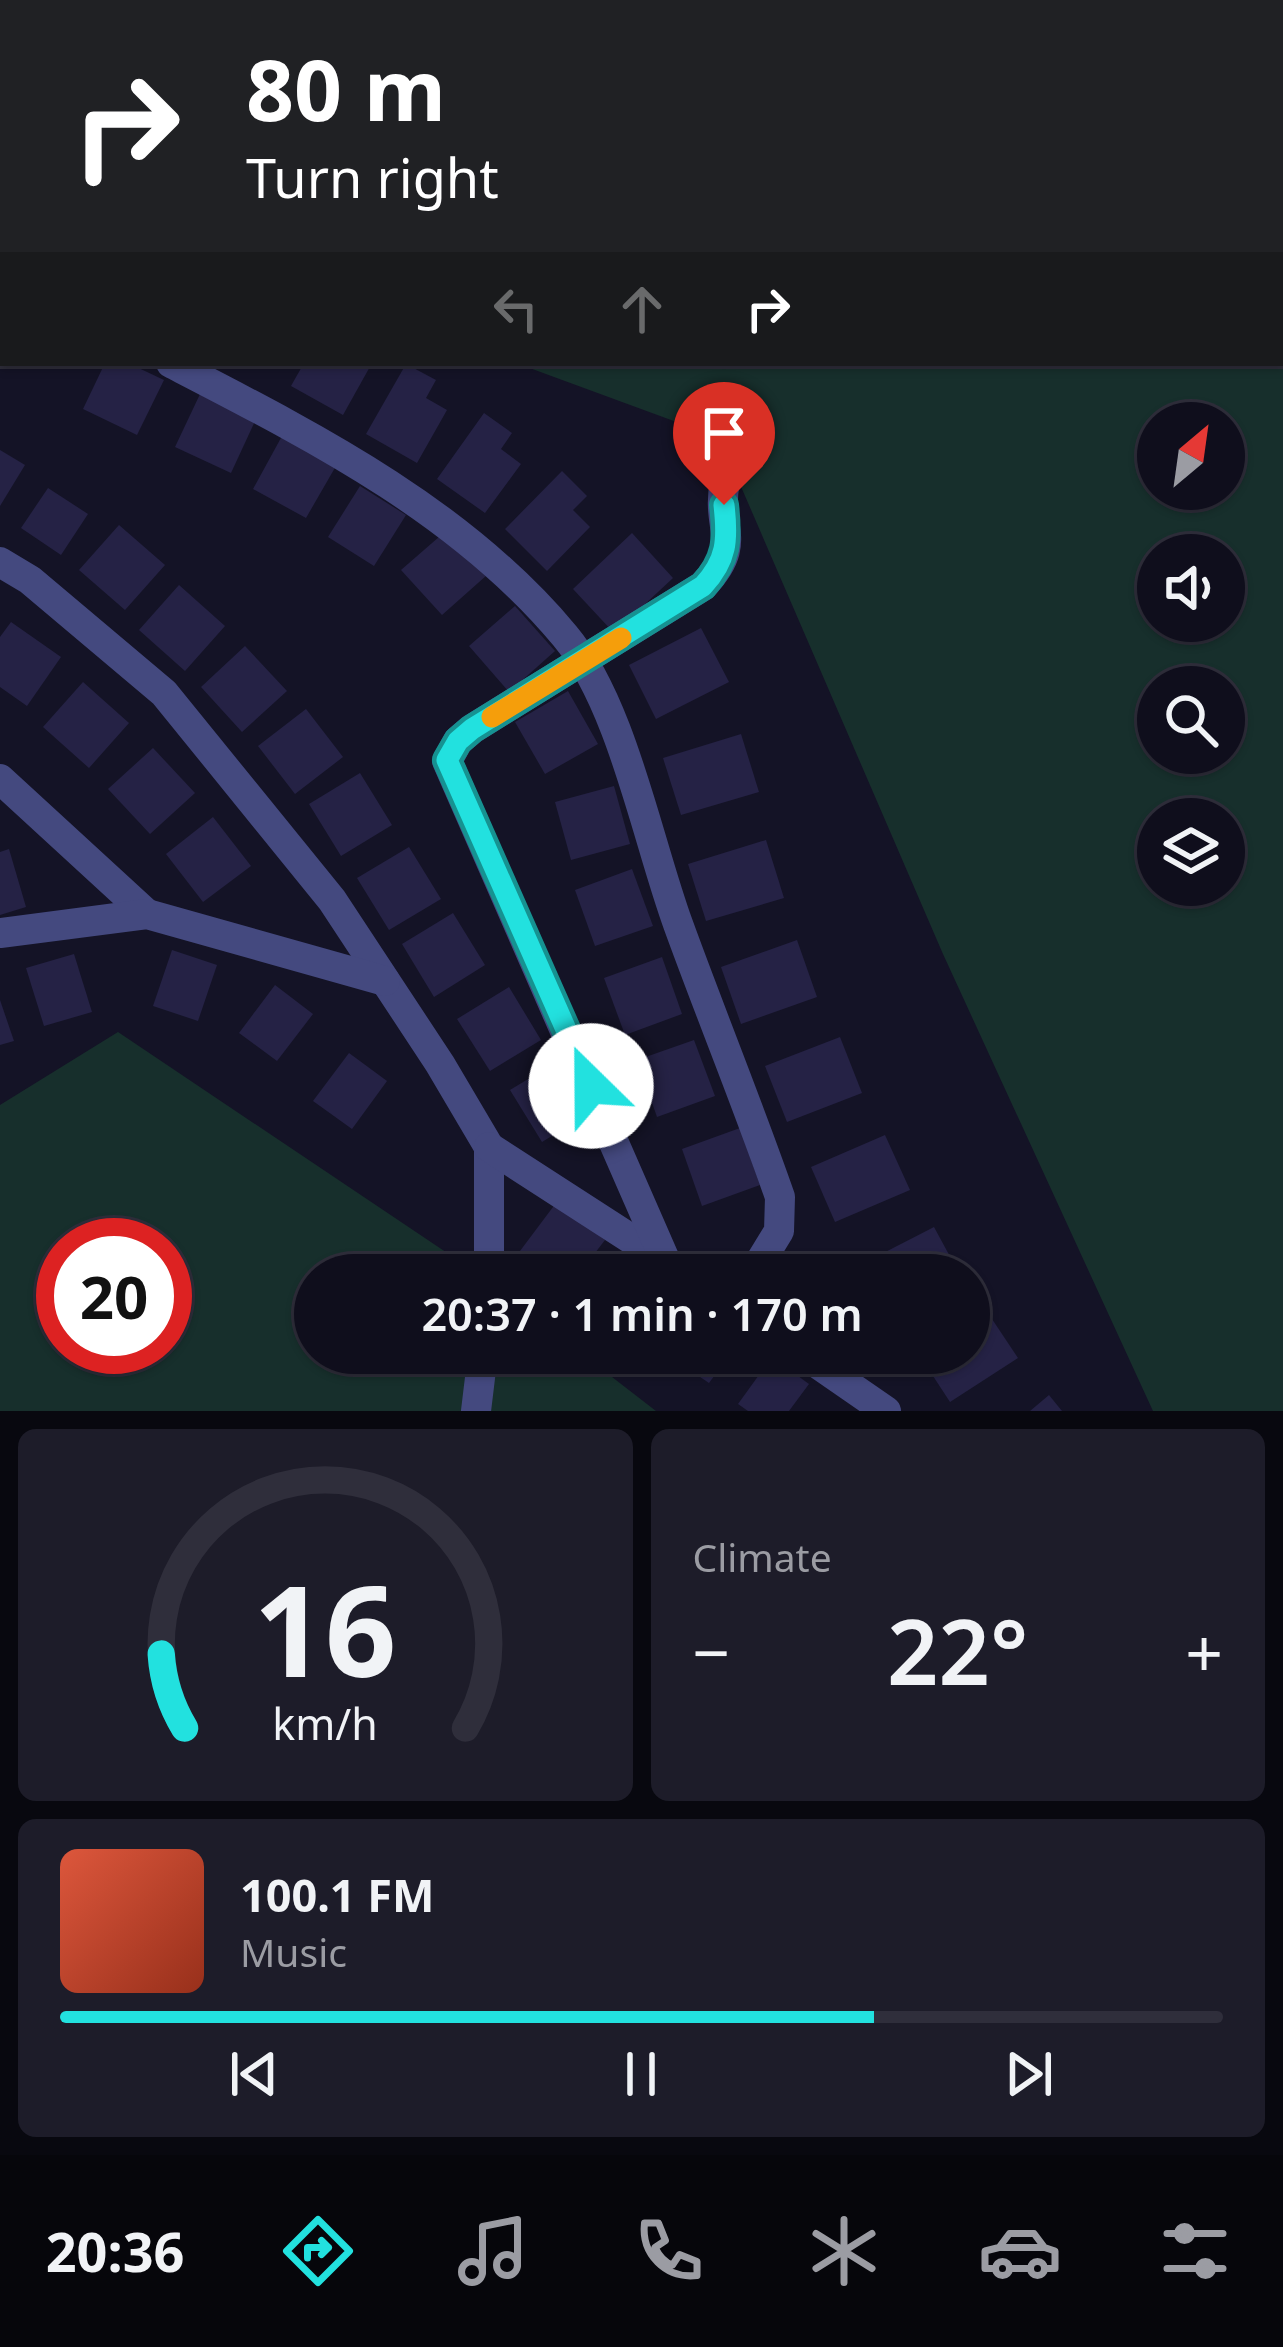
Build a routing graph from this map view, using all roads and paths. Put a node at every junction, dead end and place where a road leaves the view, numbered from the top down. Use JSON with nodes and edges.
{"nodes":[{"id":1,"x":178,"y":366,"type":"edge"},
{"id":2,"x":738,"y":455,"type":"dead end"},
{"id":3,"x":0,"y":562,"type":"edge"},
{"id":4,"x":581,"y":663,"type":"junction"},
{"id":5,"x":1,"y":782,"type":"edge"},
{"id":6,"x":146,"y":914,"type":"junction"},
{"id":7,"x":0,"y":933,"type":"edge"},
{"id":8,"x":385,"y":981,"type":"junction"},
{"id":9,"x":489,"y":1147,"type":"junction"},
{"id":10,"x":489,"y":1254,"type":"edge"},
{"id":11,"x":654,"y":1254,"type":"edge"},
{"id":12,"x":670,"y":1254,"type":"edge"},
{"id":13,"x":765,"y":1254,"type":"edge"},
{"id":14,"x":480,"y":1374,"type":"edge"},
{"id":15,"x":832,"y":1374,"type":"edge"},
{"id":16,"x":476,"y":1411,"type":"edge"},
{"id":17,"x":886,"y":1411,"type":"edge"}],
"edges":[{"from":1,"to":4,"type":"street"},
{"from":2,"to":4,"type":"street"},
{"from":3,"to":8,"type":"street"},
{"from":4,"to":12,"type":"street"},
{"from":4,"to":13,"type":"street"},
{"from":5,"to":6,"type":"street"},
{"from":6,"to":7,"type":"street"},
{"from":6,"to":8,"type":"street"},
{"from":8,"to":9,"type":"street"},
{"from":9,"to":10,"type":"street"},
{"from":9,"to":11,"type":"street"},
{"from":14,"to":16,"type":"street"},
{"from":15,"to":17,"type":"street"}]}
